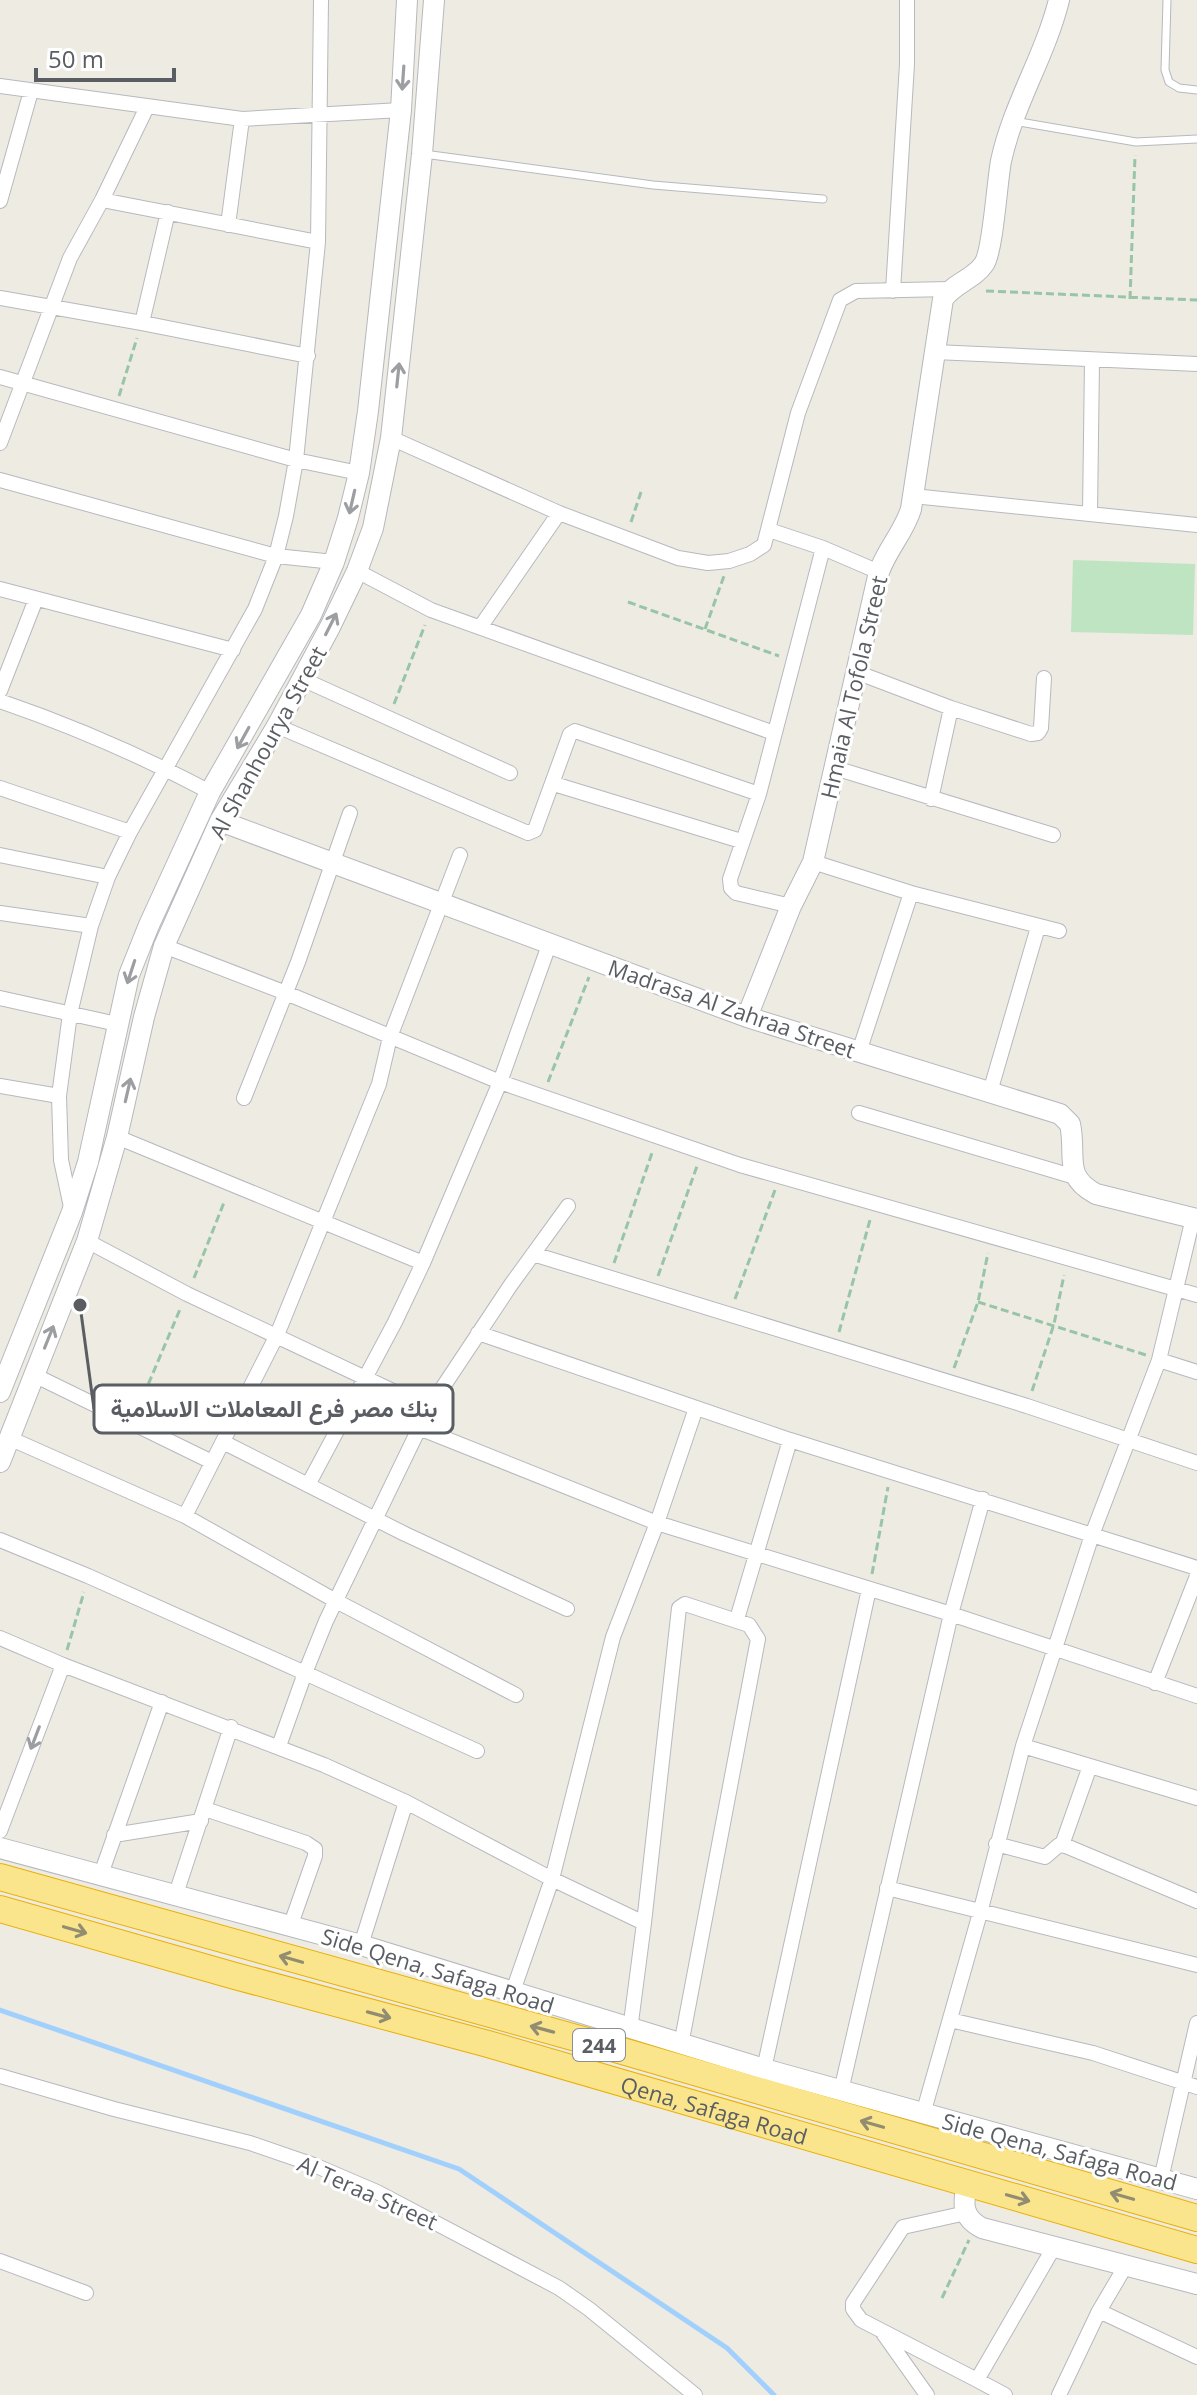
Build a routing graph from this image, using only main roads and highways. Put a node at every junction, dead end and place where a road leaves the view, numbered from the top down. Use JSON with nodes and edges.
{"nodes":[{"id":1,"x":0,"y":1877,"type":"edge"},
{"id":2,"x":0,"y":1909,"type":"edge"},
{"id":3,"x":1197,"y":2218,"type":"edge"},
{"id":4,"x":1197,"y":2250,"type":"edge"}],
"edges":[{"from":3,"to":1,"type":"highway","name":"Qena, Safaga Road","number":"244","one_way":true},
{"from":2,"to":4,"type":"highway","name":"Qena, Safaga Road","number":"244","one_way":true}]}
